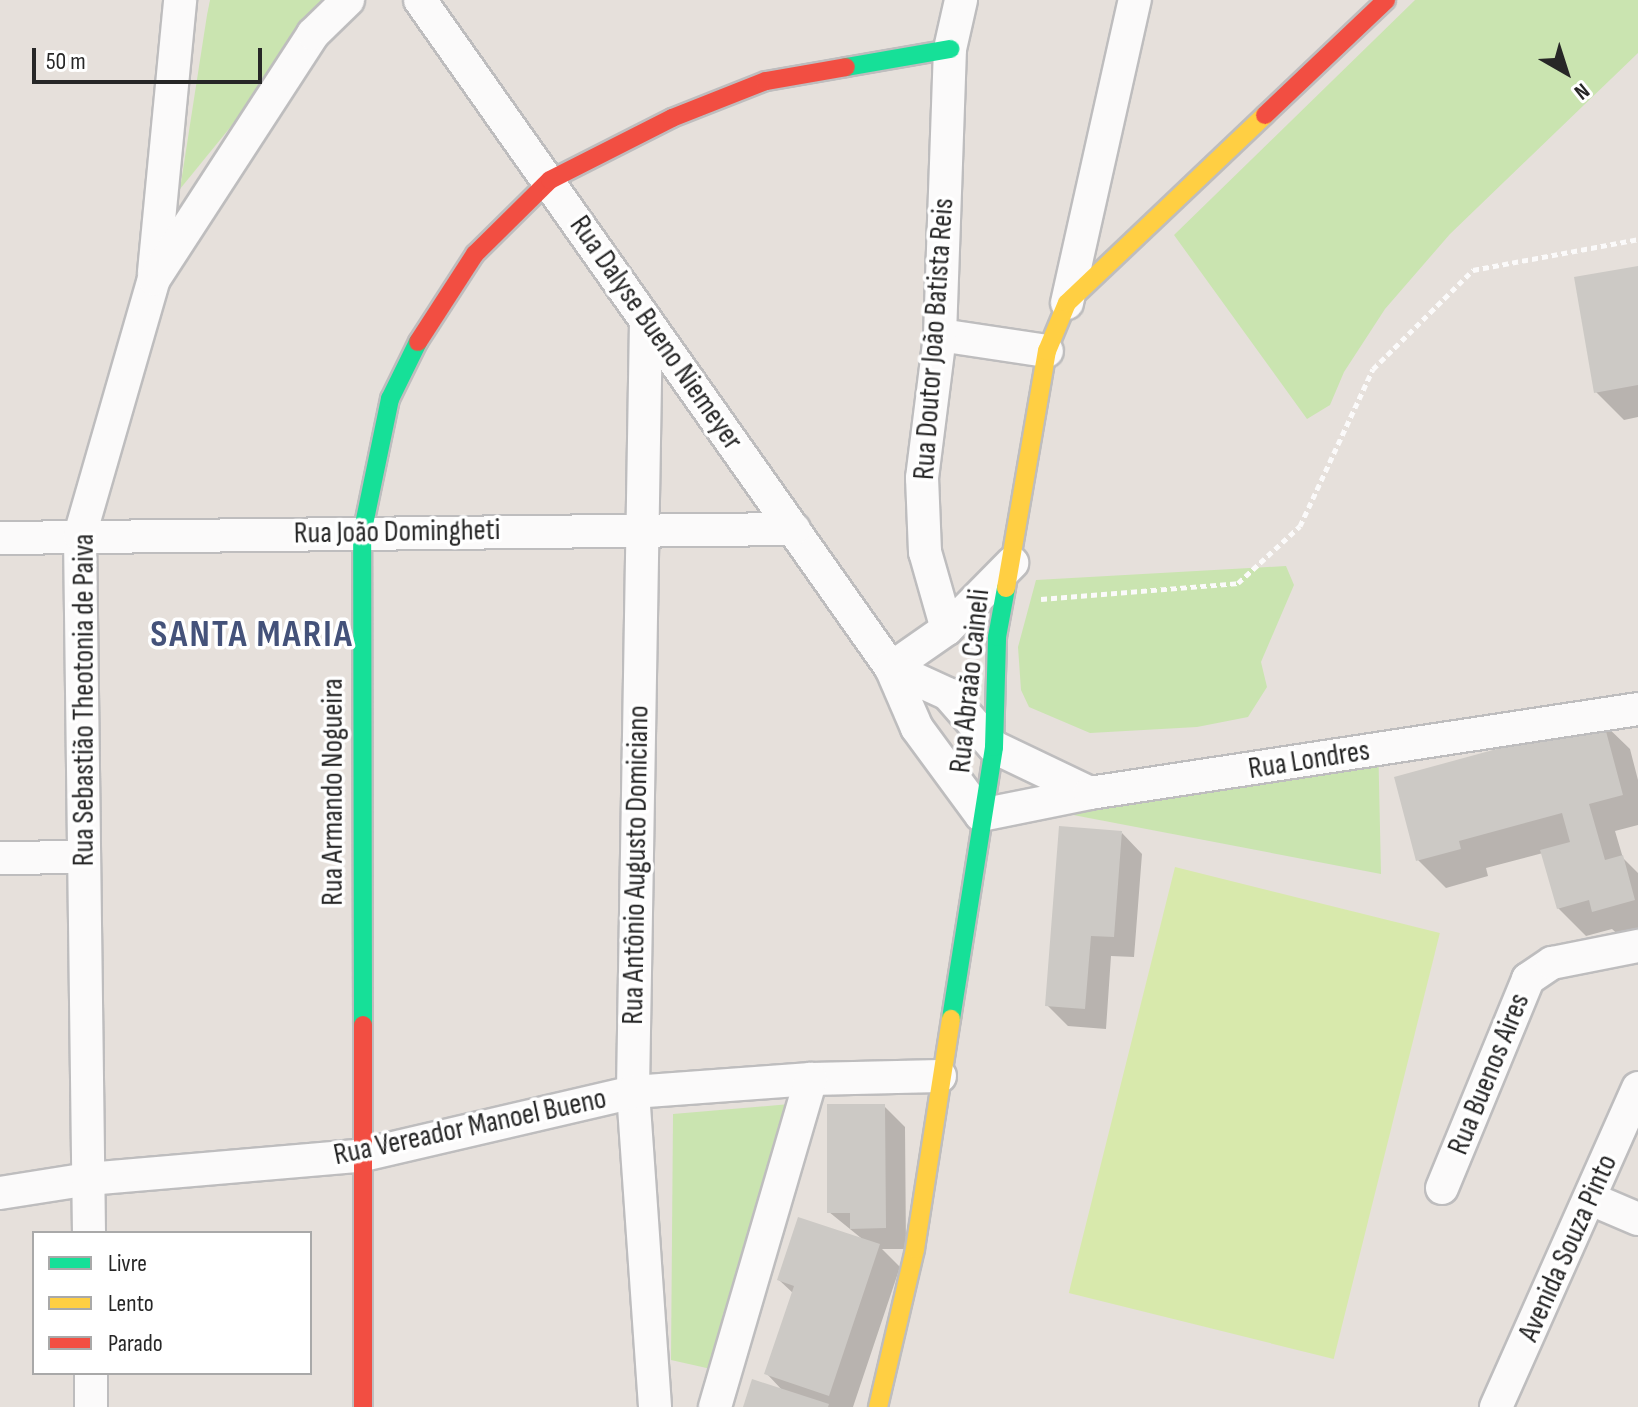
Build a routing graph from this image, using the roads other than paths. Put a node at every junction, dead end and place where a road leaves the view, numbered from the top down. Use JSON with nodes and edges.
{"nodes":[{"id":1,"x":180,"y":0,"type":"edge"},
{"id":2,"x":348,"y":0,"type":"edge"},
{"id":3,"x":420,"y":0,"type":"edge"},
{"id":4,"x":961,"y":0,"type":"edge"},
{"id":5,"x":1135,"y":0,"type":"edge"},
{"id":6,"x":1386,"y":0,"type":"edge"},
{"id":7,"x":950,"y":49,"type":"junction"},
{"id":8,"x":550,"y":180,"type":"junction"},
{"id":9,"x":154,"y":279,"type":"junction"},
{"id":10,"x":1067,"y":303,"type":"junction"},
{"id":11,"x":646,"y":322,"type":"junction"},
{"id":12,"x":940,"y":335,"type":"junction"},
{"id":13,"x":1047,"y":351,"type":"junction"},
{"id":14,"x":640,"y":529,"type":"junction"},
{"id":15,"x":794,"y":529,"type":"junction"},
{"id":16,"x":362,"y":534,"type":"junction"},
{"id":17,"x":80,"y":535,"type":"junction"},
{"id":18,"x":0,"y":538,"type":"edge"},
{"id":19,"x":1012,"y":563,"type":"junction"},
{"id":20,"x":947,"y":629,"type":"junction"},
{"id":21,"x":891,"y":668,"type":"junction"},
{"id":22,"x":1638,"y":709,"type":"edge"},
{"id":23,"x":994,"y":747,"type":"junction"},
{"id":24,"x":1090,"y":793,"type":"junction"},
{"id":25,"x":981,"y":815,"type":"junction"},
{"id":26,"x":84,"y":857,"type":"junction"},
{"id":27,"x":0,"y":858,"type":"edge"},
{"id":28,"x":1638,"y":946,"type":"edge"},
{"id":29,"x":940,"y":1076,"type":"junction"},
{"id":30,"x":811,"y":1079,"type":"junction"},
{"id":31,"x":1638,"y":1088,"type":"edge"},
{"id":32,"x":633,"y":1092,"type":"junction"},
{"id":33,"x":359,"y":1156,"type":"junction"},
{"id":34,"x":88,"y":1179,"type":"junction"},
{"id":35,"x":1442,"y":1188,"type":"dead end"},
{"id":36,"x":0,"y":1193,"type":"edge"},
{"id":37,"x":1591,"y":1199,"type":"junction"},
{"id":38,"x":1638,"y":1219,"type":"edge"},
{"id":39,"x":89,"y":1231,"type":"edge"},
{"id":40,"x":91,"y":1375,"type":"edge"},
{"id":41,"x":91,"y":1407,"type":"edge"},
{"id":42,"x":363,"y":1407,"type":"edge"},
{"id":43,"x":655,"y":1407,"type":"edge"},
{"id":44,"x":715,"y":1407,"type":"edge"},
{"id":45,"x":878,"y":1407,"type":"edge"},
{"id":46,"x":1496,"y":1407,"type":"edge"}],
"edges":[{"from":1,"to":9,"type":"street"},
{"from":2,"to":9,"type":"street","name":"Rua Sebastião Theotonia de Paiva"},
{"from":3,"to":8,"type":"street","name":"Rua Dalyse Bueno Niemeyer"},
{"from":4,"to":7,"type":"street","name":"Rua Doutor João Batista Reis"},
{"from":5,"to":10,"type":"street"},
{"from":6,"to":10,"type":"street","name":"Rua Abraão Caineli"},
{"from":7,"to":8,"type":"street","name":"Rua Armando Nogueira"},
{"from":7,"to":12,"type":"street","name":"Rua Doutor João Batista Reis"},
{"from":8,"to":11,"type":"street","name":"Rua Dalyse Bueno Niemeyer"},
{"from":8,"to":16,"type":"street","name":"Rua Armando Nogueira"},
{"from":9,"to":17,"type":"street","name":"Rua Sebastião Theotonia de Paiva"},
{"from":10,"to":13,"type":"street","name":"Rua Abraão Caineli"},
{"from":11,"to":14,"type":"street","name":"Rua Antônio Augusto Domiciano"},
{"from":11,"to":15,"type":"street","name":"Rua Dalyse Bueno Niemeyer"},
{"from":12,"to":13,"type":"street"},
{"from":12,"to":20,"type":"street","name":"Rua Doutor João Batista Reis"},
{"from":13,"to":19,"type":"street","name":"Rua Abraão Caineli"},
{"from":14,"to":15,"type":"street","name":"Rua João Domingheti"},
{"from":14,"to":16,"type":"street","name":"Rua João Domingheti"},
{"from":14,"to":32,"type":"street","name":"Rua Antônio Augusto Domiciano"},
{"from":15,"to":21,"type":"street","name":"Rua Dalyse Bueno Niemeyer"},
{"from":16,"to":17,"type":"street","name":"Rua João Domingheti"},
{"from":16,"to":33,"type":"street","name":"Rua Armando Nogueira"},
{"from":17,"to":18,"type":"street","name":"Rua João Domingheti"},
{"from":17,"to":26,"type":"street","name":"Rua Sebastião Theotonia de Paiva"},
{"from":19,"to":20,"type":"street"},
{"from":19,"to":23,"type":"street","name":"Rua Abraão Caineli"},
{"from":20,"to":21,"type":"street"},
{"from":21,"to":23,"type":"street"},
{"from":21,"to":25,"type":"street","name":"Rua Dalyse Bueno Niemeyer"},
{"from":22,"to":24,"type":"street","name":"Rua Londres"},
{"from":23,"to":24,"type":"street"},
{"from":23,"to":25,"type":"street","name":"Rua Abraão Caineli"},
{"from":24,"to":25,"type":"street","name":"Rua Londres"},
{"from":25,"to":29,"type":"street","name":"Rua Abraão Caineli"},
{"from":26,"to":27,"type":"street"},
{"from":26,"to":34,"type":"street","name":"Rua Sebastião Theotonia de Paiva"},
{"from":28,"to":35,"type":"street","name":"Rua Buenos Aires"},
{"from":29,"to":30,"type":"street","name":"Rua Vereador Manoel Bueno"},
{"from":29,"to":45,"type":"street","name":"Rua Abraão Caineli"},
{"from":30,"to":32,"type":"street","name":"Rua Vereador Manoel Bueno"},
{"from":30,"to":44,"type":"street"},
{"from":31,"to":37,"type":"street","name":"Avenida Souza Pinto"},
{"from":32,"to":33,"type":"street","name":"Rua Vereador Manoel Bueno"},
{"from":32,"to":43,"type":"street","name":"Rua Antônio Augusto Domiciano"},
{"from":33,"to":34,"type":"street","name":"Rua Vereador Manoel Bueno"},
{"from":33,"to":42,"type":"street","name":"Rua Armando Nogueira"},
{"from":34,"to":36,"type":"street","name":"Rua Vereador Manoel Bueno"},
{"from":34,"to":39,"type":"street","name":"Rua Sebastião Theotonia de Paiva"},
{"from":37,"to":38,"type":"street"},
{"from":37,"to":46,"type":"street","name":"Avenida Souza Pinto"},
{"from":40,"to":41,"type":"street"}]}
